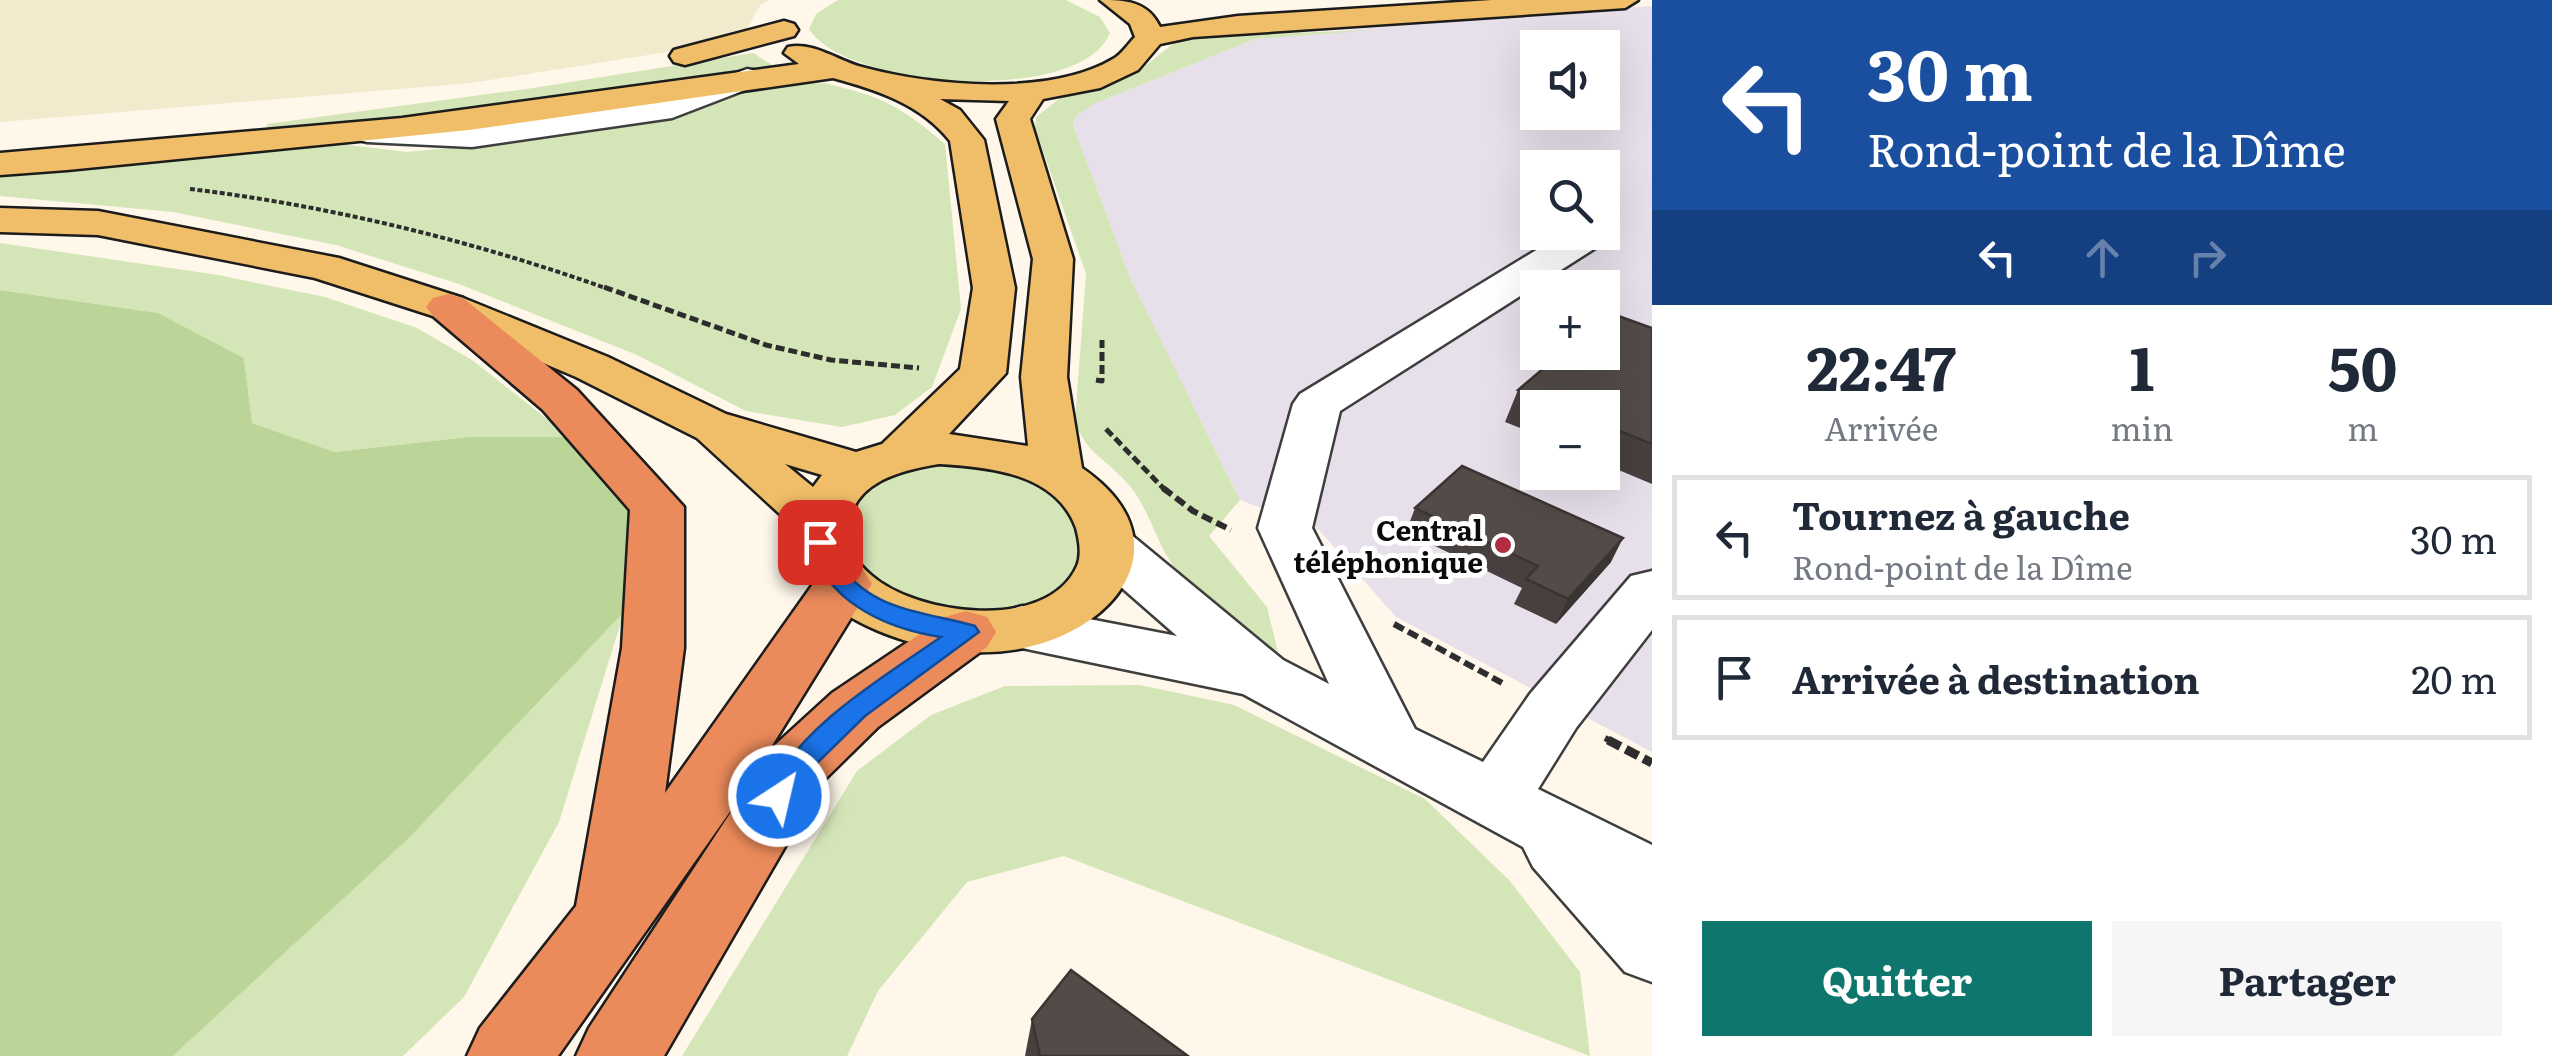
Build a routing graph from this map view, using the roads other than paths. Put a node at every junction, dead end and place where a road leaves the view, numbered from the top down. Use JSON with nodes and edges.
{"nodes":[{"id":1,"x":805,"y":0,"type":"edge"},
{"id":2,"x":1114,"y":0,"type":"edge"},
{"id":3,"x":1170,"y":0,"type":"edge"},
{"id":4,"x":1188,"y":0,"type":"edge"},
{"id":5,"x":1328,"y":0,"type":"edge"},
{"id":6,"x":1625,"y":0,"type":"edge"},
{"id":7,"x":784,"y":30,"type":"junction"},
{"id":8,"x":1150,"y":38,"type":"junction"},
{"id":9,"x":645,"y":62,"type":"dead end"},
{"id":10,"x":829,"y":70,"type":"junction"},
{"id":11,"x":552,"y":78,"type":"dead end"},
{"id":12,"x":893,"y":86,"type":"junction"},
{"id":13,"x":1033,"y":90,"type":"junction"},
{"id":14,"x":0,"y":141,"type":"edge"},
{"id":15,"x":0,"y":164,"type":"edge"},
{"id":16,"x":0,"y":218,"type":"edge"},
{"id":17,"x":1566,"y":250,"type":"edge"},
{"id":18,"x":448,"y":307,"type":"junction"},
{"id":19,"x":708,"y":425,"type":"junction"},
{"id":20,"x":880,"y":463,"type":"junction"},
{"id":21,"x":1057,"y":474,"type":"junction"},
{"id":22,"x":820,"y":521,"type":"junction"},
{"id":23,"x":1109,"y":546,"type":"junction"},
{"id":24,"x":843,"y":584,"type":"junction"},
{"id":25,"x":1652,"y":590,"type":"edge"},
{"id":26,"x":994,"y":629,"type":"junction"},
{"id":27,"x":1261,"y":676,"type":"junction"},
{"id":28,"x":1390,"y":748,"type":"junction"},
{"id":29,"x":1513,"y":810,"type":"junction"},
{"id":30,"x":1652,"y":880,"type":"edge"},
{"id":31,"x":611,"y":922,"type":"junction"},
{"id":32,"x":1652,"y":948,"type":"edge"},
{"id":33,"x":509,"y":1056,"type":"edge"},
{"id":34,"x":618,"y":1056,"type":"edge"}],
"edges":[{"from":1,"to":7,"type":"main road"},
{"from":2,"to":3,"type":"main road"},
{"from":2,"to":8,"type":"main road"},
{"from":4,"to":5,"type":"main road"},
{"from":6,"to":8,"type":"main road"},
{"from":7,"to":9,"type":"main road"},
{"from":7,"to":10,"type":"main road"},
{"from":8,"to":13,"type":"main road"},
{"from":10,"to":12,"type":"main road"},
{"from":10,"to":15,"type":"main road"},
{"from":11,"to":14,"type":"main road"},
{"from":12,"to":13,"type":"main road"},
{"from":12,"to":20,"type":"main road"},
{"from":13,"to":21,"type":"main road"},
{"from":16,"to":18,"type":"main road"},
{"from":17,"to":28,"type":"street"},
{"from":18,"to":19,"type":"main road"},
{"from":18,"to":31,"type":"highway"},
{"from":19,"to":20,"type":"main road"},
{"from":19,"to":22,"type":"main road"},
{"from":20,"to":21,"type":"main road"},
{"from":20,"to":22,"type":"main road"},
{"from":21,"to":23,"type":"main road"},
{"from":22,"to":24,"type":"main road"},
{"from":23,"to":26,"type":"main road"},
{"from":23,"to":27,"type":"street"},
{"from":24,"to":26,"type":"main road"},
{"from":24,"to":31,"type":"highway"},
{"from":25,"to":29,"type":"street"},
{"from":26,"to":27,"type":"street"},
{"from":26,"to":34,"type":"highway"},
{"from":27,"to":28,"type":"street"},
{"from":28,"to":29,"type":"street"},
{"from":29,"to":30,"type":"street"},
{"from":29,"to":32,"type":"street"},
{"from":31,"to":33,"type":"highway"}]}
